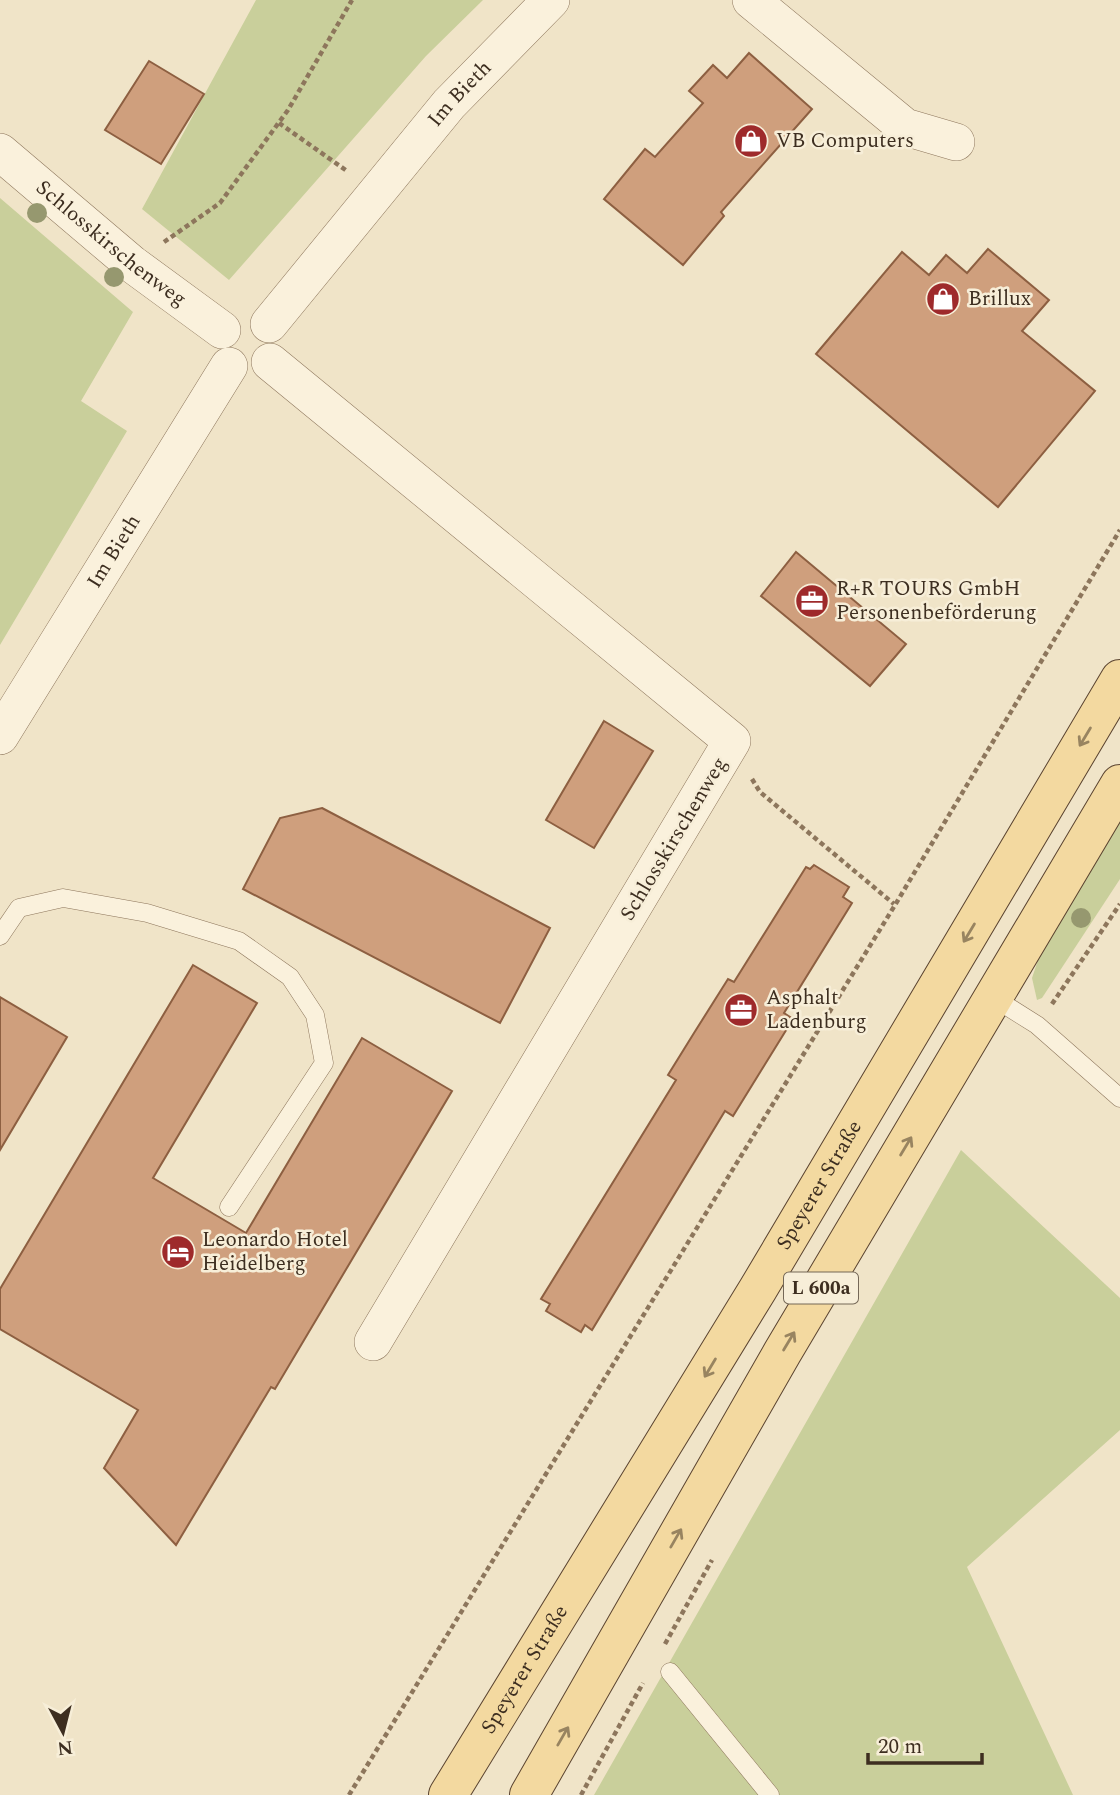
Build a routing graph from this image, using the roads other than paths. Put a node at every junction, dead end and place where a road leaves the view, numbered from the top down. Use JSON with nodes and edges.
{"nodes":[{"id":1,"x":551,"y":0,"type":"edge"},
{"id":2,"x":751,"y":0,"type":"edge"},
{"id":3,"x":956,"y":142,"type":"dead end"},
{"id":4,"x":0,"y":152,"type":"edge"},
{"id":5,"x":269,"y":324,"type":"junction"},
{"id":6,"x":222,"y":330,"type":"junction"},
{"id":7,"x":270,"y":362,"type":"junction"},
{"id":8,"x":229,"y":366,"type":"junction"},
{"id":9,"x":1120,"y":679,"type":"edge"},
{"id":10,"x":0,"y":736,"type":"edge"},
{"id":11,"x":1120,"y":784,"type":"edge"},
{"id":12,"x":0,"y":936,"type":"edge"},
{"id":13,"x":994,"y":998,"type":"junction"},
{"id":14,"x":1120,"y":1098,"type":"edge"},
{"id":15,"x":229,"y":1207,"type":"dead end"},
{"id":16,"x":373,"y":1342,"type":"dead end"},
{"id":17,"x":670,"y":1672,"type":"dead end"},
{"id":18,"x":448,"y":1795,"type":"edge"},
{"id":19,"x":529,"y":1795,"type":"edge"},
{"id":20,"x":769,"y":1795,"type":"edge"}],
"edges":[{"from":1,"to":5,"type":"street","name":"Im Bieth"},
{"from":2,"to":3,"type":"street"},
{"from":4,"to":6,"type":"street","name":"Schlosskirschenweg"},
{"from":5,"to":6,"type":"street"},
{"from":5,"to":7,"type":"street"},
{"from":6,"to":8,"type":"street"},
{"from":7,"to":8,"type":"street"},
{"from":7,"to":16,"type":"street","name":"Schlosskirschenweg"},
{"from":8,"to":10,"type":"street","name":"Im Bieth"},
{"from":9,"to":18,"type":"main road","name":"Speyerer Straße","number":"L 600a","one_way":true},
{"from":11,"to":13,"type":"main road","number":"L 600a"},
{"from":12,"to":15,"type":"lane"},
{"from":13,"to":14,"type":"lane"},
{"from":19,"to":13,"type":"main road","number":"L 600a","one_way":true},
{"from":17,"to":20,"type":"lane"}]}
